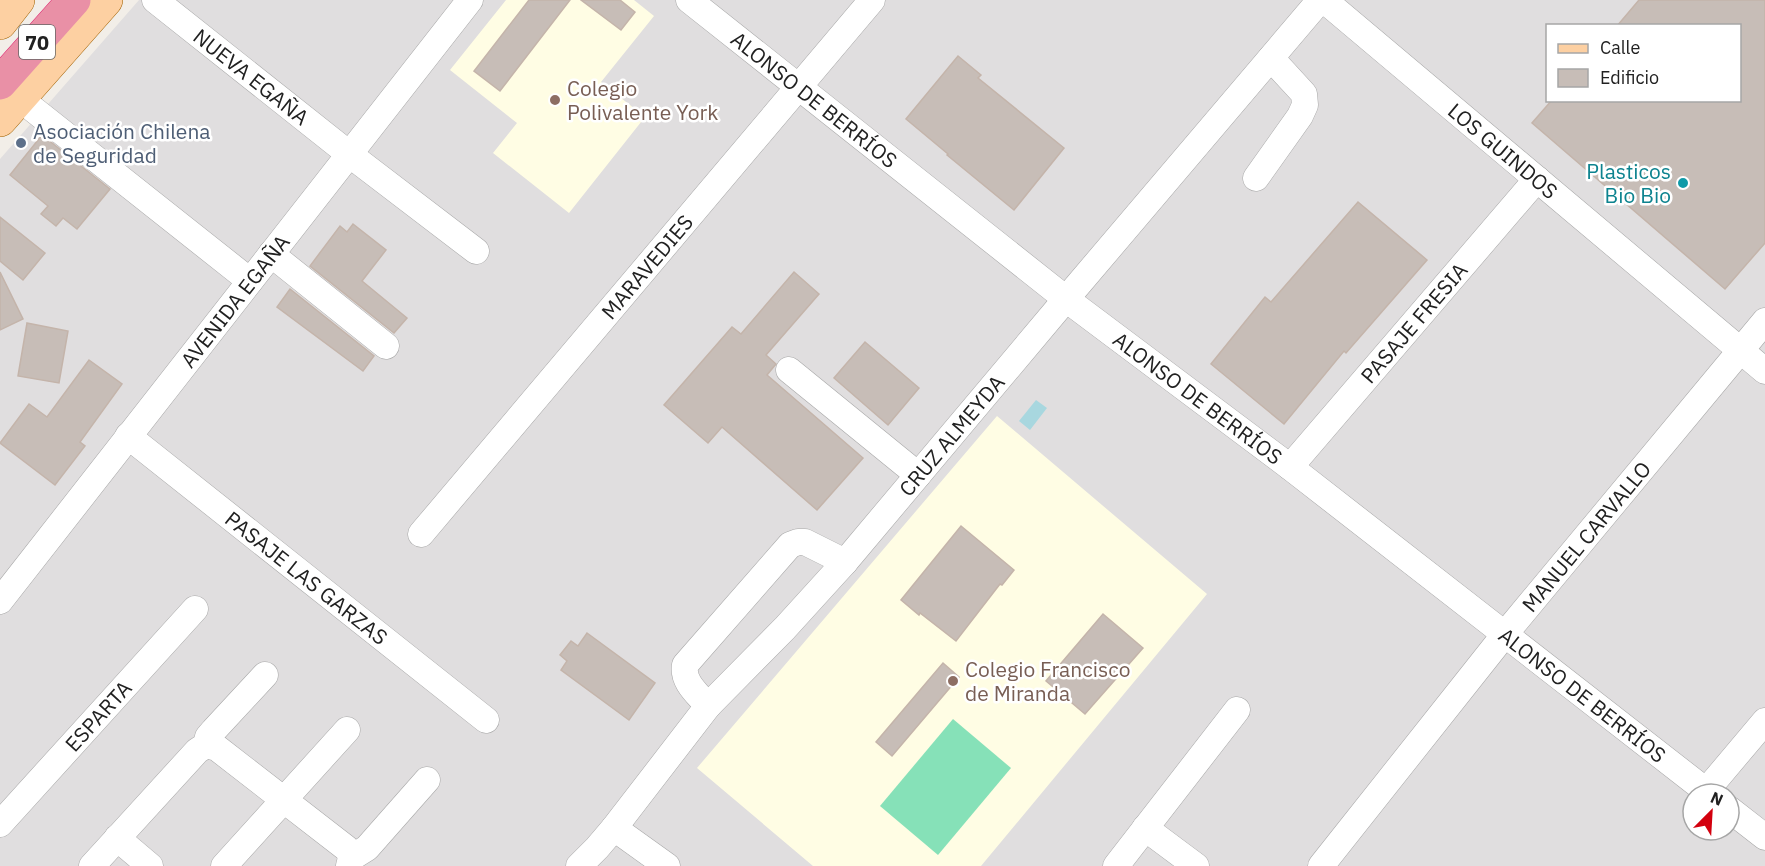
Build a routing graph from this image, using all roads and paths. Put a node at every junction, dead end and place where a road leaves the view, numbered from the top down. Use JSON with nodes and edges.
{"nodes":[{"id":1,"x":18,"y":0,"type":"edge"},
{"id":2,"x":74,"y":0,"type":"edge"},
{"id":3,"x":106,"y":0,"type":"edge"},
{"id":4,"x":154,"y":0,"type":"edge"},
{"id":5,"x":470,"y":0,"type":"edge"},
{"id":6,"x":689,"y":0,"type":"edge"},
{"id":7,"x":872,"y":0,"type":"edge"},
{"id":8,"x":1322,"y":0,"type":"edge"},
{"id":9,"x":0,"y":23,"type":"edge"},
{"id":10,"x":1271,"y":58,"type":"junction"},
{"id":11,"x":798,"y":86,"type":"junction"},
{"id":12,"x":6,"y":100,"type":"edge"},
{"id":13,"x":349,"y":154,"type":"junction"},
{"id":14,"x":1256,"y":178,"type":"dead end"},
{"id":15,"x":1537,"y":179,"type":"junction"},
{"id":16,"x":476,"y":250,"type":"dead end"},
{"id":17,"x":270,"y":254,"type":"junction"},
{"id":18,"x":250,"y":281,"type":"junction"},
{"id":19,"x":1066,"y":299,"type":"junction"},
{"id":20,"x":1765,"y":321,"type":"edge"},
{"id":21,"x":386,"y":346,"type":"dead end"},
{"id":22,"x":1741,"y":351,"type":"junction"},
{"id":23,"x":789,"y":370,"type":"dead end"},
{"id":24,"x":1765,"y":371,"type":"edge"},
{"id":25,"x":128,"y":435,"type":"junction"},
{"id":26,"x":1290,"y":467,"type":"junction"},
{"id":27,"x":918,"y":475,"type":"junction"},
{"id":28,"x":421,"y":534,"type":"dead end"},
{"id":29,"x":845,"y":562,"type":"junction"},
{"id":30,"x":0,"y":601,"type":"edge"},
{"id":31,"x":195,"y":609,"type":"dead end"},
{"id":32,"x":1505,"y":634,"type":"junction"},
{"id":33,"x":265,"y":675,"type":"dead end"},
{"id":34,"x":708,"y":706,"type":"junction"},
{"id":35,"x":1237,"y":710,"type":"dead end"},
{"id":36,"x":486,"y":720,"type":"dead end"},
{"id":37,"x":1765,"y":721,"type":"edge"},
{"id":38,"x":347,"y":730,"type":"dead end"},
{"id":39,"x":206,"y":745,"type":"junction"},
{"id":40,"x":428,"y":780,"type":"dead end"},
{"id":41,"x":1695,"y":782,"type":"edge"},
{"id":42,"x":1716,"y":782,"type":"edge"},
{"id":43,"x":283,"y":800,"type":"junction"},
{"id":44,"x":1741,"y":818,"type":"edge"},
{"id":45,"x":0,"y":824,"type":"edge"},
{"id":46,"x":614,"y":828,"type":"junction"},
{"id":47,"x":1145,"y":828,"type":"junction"},
{"id":48,"x":1765,"y":837,"type":"edge"},
{"id":49,"x":117,"y":838,"type":"junction"},
{"id":50,"x":350,"y":862,"type":"edge"},
{"id":51,"x":92,"y":866,"type":"edge"},
{"id":52,"x":150,"y":866,"type":"edge"},
{"id":53,"x":224,"y":866,"type":"edge"},
{"id":54,"x":579,"y":866,"type":"edge"},
{"id":55,"x":667,"y":866,"type":"edge"},
{"id":56,"x":1116,"y":866,"type":"edge"},
{"id":57,"x":1196,"y":866,"type":"edge"},
{"id":58,"x":1322,"y":866,"type":"edge"}],
"edges":[{"from":1,"to":9,"type":"main road"},
{"from":2,"to":12,"type":"highway","number":"70"},
{"from":3,"to":12,"type":"main road"},
{"from":4,"to":13,"type":"street","name":"NUEVA EGAÑA"},
{"from":5,"to":13,"type":"street","name":"AVENIDA EGAÑA"},
{"from":6,"to":11,"type":"street","name":"ALONSO DE BERRÍOS"},
{"from":7,"to":11,"type":"street","name":"MARAVEDIES"},
{"from":8,"to":10,"type":"street","name":"CRUZ ALMEYDA"},
{"from":8,"to":15,"type":"street","name":"LOS GUINDOS"},
{"from":10,"to":14,"type":"street"},
{"from":10,"to":19,"type":"street","name":"CRUZ ALMEYDA"},
{"from":11,"to":19,"type":"street","name":"ALONSO DE BERRÍOS"},
{"from":11,"to":28,"type":"street","name":"MARAVEDIES"},
{"from":12,"to":18,"type":"street"},
{"from":13,"to":16,"type":"street","name":"NUEVA EGAÑA"},
{"from":13,"to":17,"type":"street","name":"AVENIDA EGAÑA"},
{"from":15,"to":22,"type":"street","name":"LOS GUINDOS"},
{"from":15,"to":26,"type":"street","name":"PASAJE FRESIA"},
{"from":17,"to":18,"type":"street","name":"AVENIDA EGAÑA"},
{"from":17,"to":21,"type":"street"},
{"from":18,"to":25,"type":"street","name":"AVENIDA EGAÑA"},
{"from":19,"to":26,"type":"street","name":"ALONSO DE BERRÍOS"},
{"from":19,"to":27,"type":"street","name":"CRUZ ALMEYDA"},
{"from":20,"to":22,"type":"street","name":"MANUEL CARVALLO"},
{"from":22,"to":24,"type":"street","name":"LOS GUINDOS"},
{"from":22,"to":32,"type":"street","name":"MANUEL CARVALLO"},
{"from":23,"to":27,"type":"street"},
{"from":25,"to":30,"type":"street","name":"AVENIDA EGAÑA"},
{"from":25,"to":36,"type":"street","name":"PASAJE LAS GARZAS"},
{"from":26,"to":32,"type":"street","name":"ALONSO DE BERRÍOS"},
{"from":27,"to":29,"type":"street","name":"CRUZ ALMEYDA"},
{"from":29,"to":34,"type":"street","name":"CRUZ ALMEYDA"},
{"from":29,"to":34,"type":"street"},
{"from":31,"to":45,"type":"street","name":"ESPARTA"},
{"from":32,"to":41,"type":"street","name":"ALONSO DE BERRÍOS"},
{"from":32,"to":58,"type":"street","name":"MANUEL CARVALLO"},
{"from":33,"to":39,"type":"street"},
{"from":34,"to":46,"type":"street","name":"CRUZ ALMEYDA"},
{"from":35,"to":47,"type":"street"},
{"from":37,"to":42,"type":"street"},
{"from":38,"to":43,"type":"street"},
{"from":39,"to":43,"type":"street"},
{"from":39,"to":49,"type":"street"},
{"from":40,"to":50,"type":"street"},
{"from":43,"to":50,"type":"street"},
{"from":43,"to":53,"type":"street"},
{"from":44,"to":48,"type":"street"},
{"from":46,"to":54,"type":"street","name":"CRUZ ALMEYDA"},
{"from":46,"to":55,"type":"street"},
{"from":47,"to":56,"type":"street"},
{"from":47,"to":57,"type":"street"},
{"from":49,"to":51,"type":"street"},
{"from":49,"to":52,"type":"street"}]}
